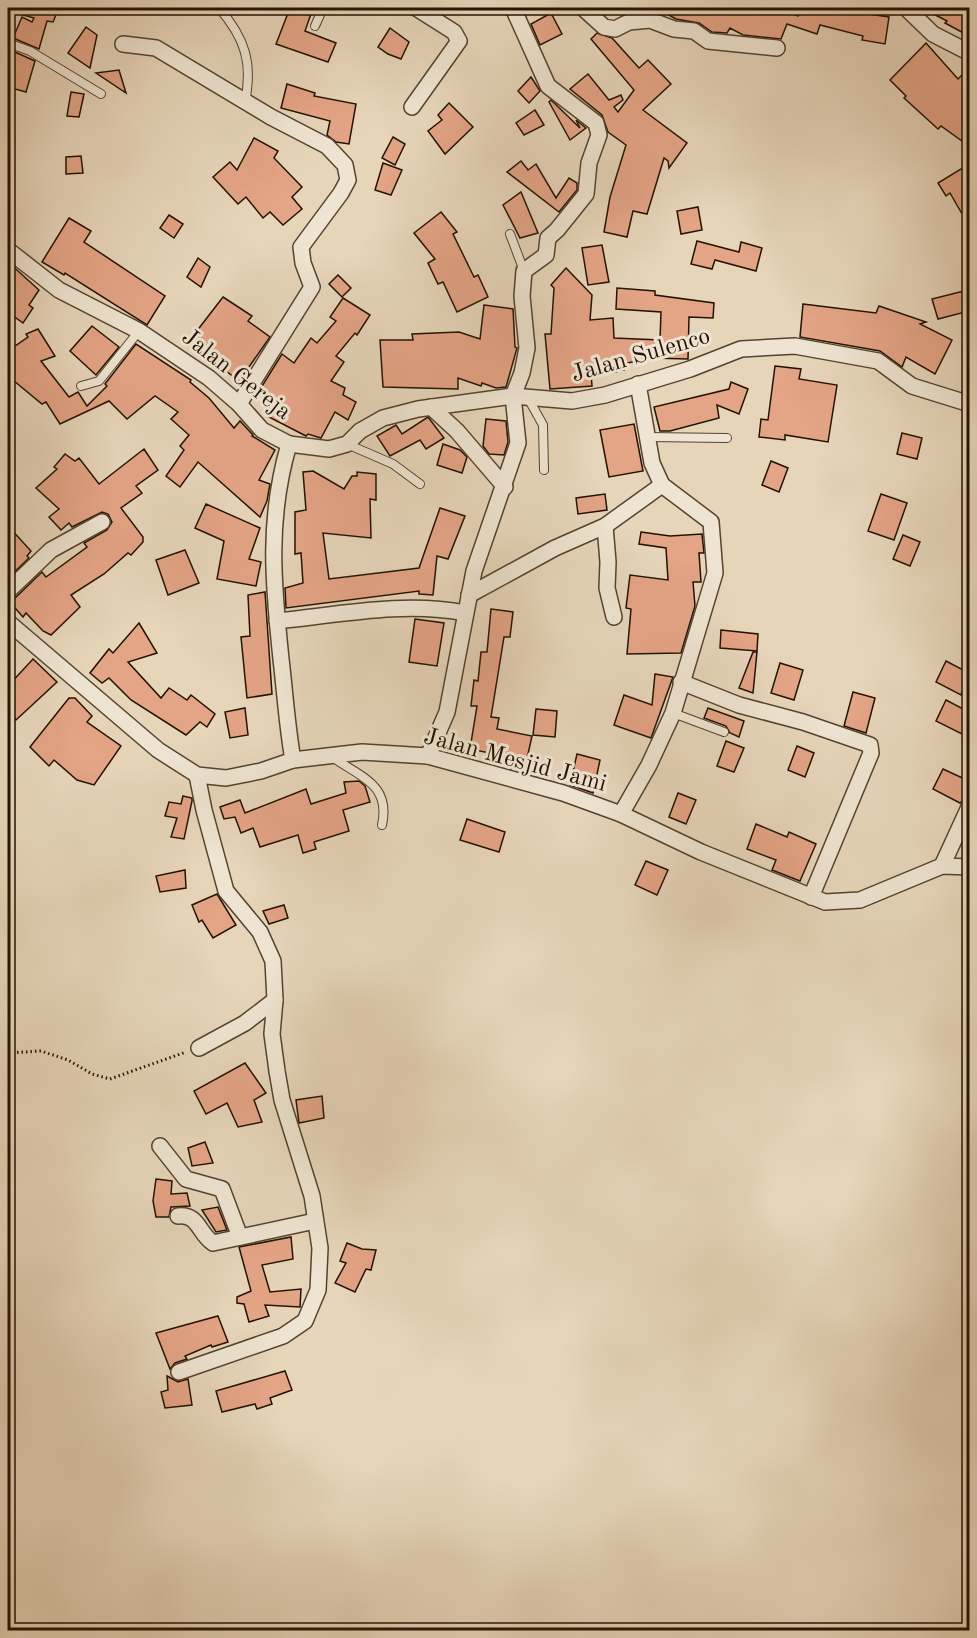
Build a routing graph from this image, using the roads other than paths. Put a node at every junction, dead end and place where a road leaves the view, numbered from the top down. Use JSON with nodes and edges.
{"nodes":[{"id":1,"x":219,"y":8,"type":"edge"},
{"id":2,"x":323,"y":8,"type":"edge"},
{"id":3,"x":416,"y":8,"type":"edge"},
{"id":4,"x":513,"y":8,"type":"edge"},
{"id":5,"x":583,"y":8,"type":"edge"},
{"id":6,"x":906,"y":8,"type":"edge"},
{"id":7,"x":315,"y":26,"type":"dead end"},
{"id":8,"x":8,"y":43,"type":"edge"},
{"id":9,"x":123,"y":44,"type":"dead end"},
{"id":10,"x":777,"y":48,"type":"dead end"},
{"id":11,"x":969,"y":53,"type":"edge"},
{"id":12,"x":101,"y":94,"type":"dead end"},
{"id":13,"x":245,"y":102,"type":"junction"},
{"id":14,"x":412,"y":107,"type":"dead end"},
{"id":15,"x":510,"y":234,"type":"dead end"},
{"id":16,"x":8,"y":250,"type":"edge"},
{"id":17,"x":524,"y":271,"type":"junction"},
{"id":18,"x":139,"y":330,"type":"junction"},
{"id":19,"x":638,"y":384,"type":"junction"},
{"id":20,"x":81,"y":386,"type":"dead end"},
{"id":21,"x":521,"y":397,"type":"junction"},
{"id":22,"x":240,"y":404,"type":"junction"},
{"id":23,"x":969,"y":404,"type":"edge"},
{"id":24,"x":432,"y":407,"type":"junction"},
{"id":25,"x":647,"y":437,"type":"junction"},
{"id":26,"x":727,"y":438,"type":"dead end"},
{"id":27,"x":289,"y":444,"type":"junction"},
{"id":28,"x":347,"y":444,"type":"junction"},
{"id":29,"x":544,"y":470,"type":"dead end"},
{"id":30,"x":420,"y":484,"type":"dead end"},
{"id":31,"x":662,"y":485,"type":"junction"},
{"id":32,"x":505,"y":487,"type":"junction"},
{"id":33,"x":102,"y":522,"type":"dead end"},
{"id":34,"x":605,"y":526,"type":"junction"},
{"id":35,"x":8,"y":591,"type":"edge"},
{"id":36,"x":469,"y":595,"type":"junction"},
{"id":37,"x":465,"y":613,"type":"junction"},
{"id":38,"x":614,"y":617,"type":"dead end"},
{"id":39,"x":277,"y":621,"type":"junction"},
{"id":40,"x":10,"y":629,"type":"edge"},
{"id":41,"x":681,"y":682,"type":"junction"},
{"id":42,"x":674,"y":713,"type":"junction"},
{"id":43,"x":724,"y":732,"type":"dead end"},
{"id":44,"x":330,"y":756,"type":"junction"},
{"id":45,"x":428,"y":756,"type":"junction"},
{"id":46,"x":292,"y":760,"type":"junction"},
{"id":47,"x":197,"y":775,"type":"junction"},
{"id":48,"x":969,"y":805,"type":"edge"},
{"id":49,"x":621,"y":814,"type":"junction"},
{"id":50,"x":382,"y":825,"type":"dead end"},
{"id":51,"x":942,"y":866,"type":"junction"},
{"id":52,"x":969,"y":867,"type":"edge"},
{"id":53,"x":811,"y":897,"type":"junction"},
{"id":54,"x":275,"y":1000,"type":"junction"},
{"id":55,"x":199,"y":1048,"type":"road end"},
{"id":56,"x":160,"y":1146,"type":"dead end"},
{"id":57,"x":178,"y":1216,"type":"dead end"},
{"id":58,"x":315,"y":1221,"type":"junction"},
{"id":59,"x":240,"y":1237,"type":"junction"},
{"id":60,"x":179,"y":1372,"type":"dead end"}],
"edges":[{"from":1,"to":13,"type":"lane"},
{"from":2,"to":7,"type":"lane"},
{"from":3,"to":14,"type":"street"},
{"from":4,"to":17,"type":"street"},
{"from":5,"to":10,"type":"street"},
{"from":6,"to":11,"type":"street"},
{"from":8,"to":12,"type":"lane"},
{"from":9,"to":13,"type":"street"},
{"from":13,"to":22,"type":"street"},
{"from":15,"to":17,"type":"lane"},
{"from":16,"to":18,"type":"street","name":"Jalan Gereja"},
{"from":17,"to":21,"type":"street"},
{"from":18,"to":20,"type":"lane"},
{"from":18,"to":22,"type":"street","name":"Jalan Gereja"},
{"from":19,"to":21,"type":"street","name":"Jalan Sulenco"},
{"from":19,"to":23,"type":"street","name":"Jalan Sulenco"},
{"from":19,"to":25,"type":"street"},
{"from":21,"to":24,"type":"street","name":"Jalan Sulenco"},
{"from":21,"to":29,"type":"lane"},
{"from":21,"to":32,"type":"street"},
{"from":22,"to":27,"type":"street","name":"Jalan Gereja"},
{"from":24,"to":28,"type":"street","name":"Jalan Sulenco"},
{"from":24,"to":32,"type":"street"},
{"from":25,"to":26,"type":"lane"},
{"from":25,"to":31,"type":"street"},
{"from":27,"to":28,"type":"street"},
{"from":27,"to":39,"type":"street","name":"Jalan Gereja"},
{"from":28,"to":30,"type":"lane"},
{"from":31,"to":34,"type":"street"},
{"from":31,"to":41,"type":"street"},
{"from":32,"to":36,"type":"street"},
{"from":33,"to":35,"type":"street"},
{"from":34,"to":36,"type":"street"},
{"from":34,"to":38,"type":"street"},
{"from":36,"to":37,"type":"street"},
{"from":37,"to":39,"type":"street"},
{"from":37,"to":45,"type":"street"},
{"from":39,"to":46,"type":"street","name":"Jalan Gereja"},
{"from":40,"to":47,"type":"street","name":"Jalan Mesjid Jami"},
{"from":41,"to":42,"type":"street"},
{"from":41,"to":53,"type":"street"},
{"from":42,"to":43,"type":"lane"},
{"from":42,"to":49,"type":"street"},
{"from":44,"to":45,"type":"street","name":"Jalan Mesjid Jami"},
{"from":44,"to":46,"type":"street","name":"Jalan Mesjid Jami"},
{"from":44,"to":50,"type":"lane"},
{"from":45,"to":49,"type":"street","name":"Jalan Mesjid Jami"},
{"from":46,"to":47,"type":"street","name":"Jalan Mesjid Jami"},
{"from":47,"to":54,"type":"street"},
{"from":48,"to":51,"type":"street"},
{"from":49,"to":53,"type":"street","name":"Jalan Mesjid Jami"},
{"from":51,"to":52,"type":"street","name":"Jalan Mesjid Jami"},
{"from":51,"to":53,"type":"street","name":"Jalan Mesjid Jami"},
{"from":54,"to":55,"type":"street"},
{"from":54,"to":58,"type":"street"},
{"from":56,"to":59,"type":"street"},
{"from":57,"to":59,"type":"street"},
{"from":58,"to":59,"type":"street"},
{"from":58,"to":60,"type":"street"}]}
